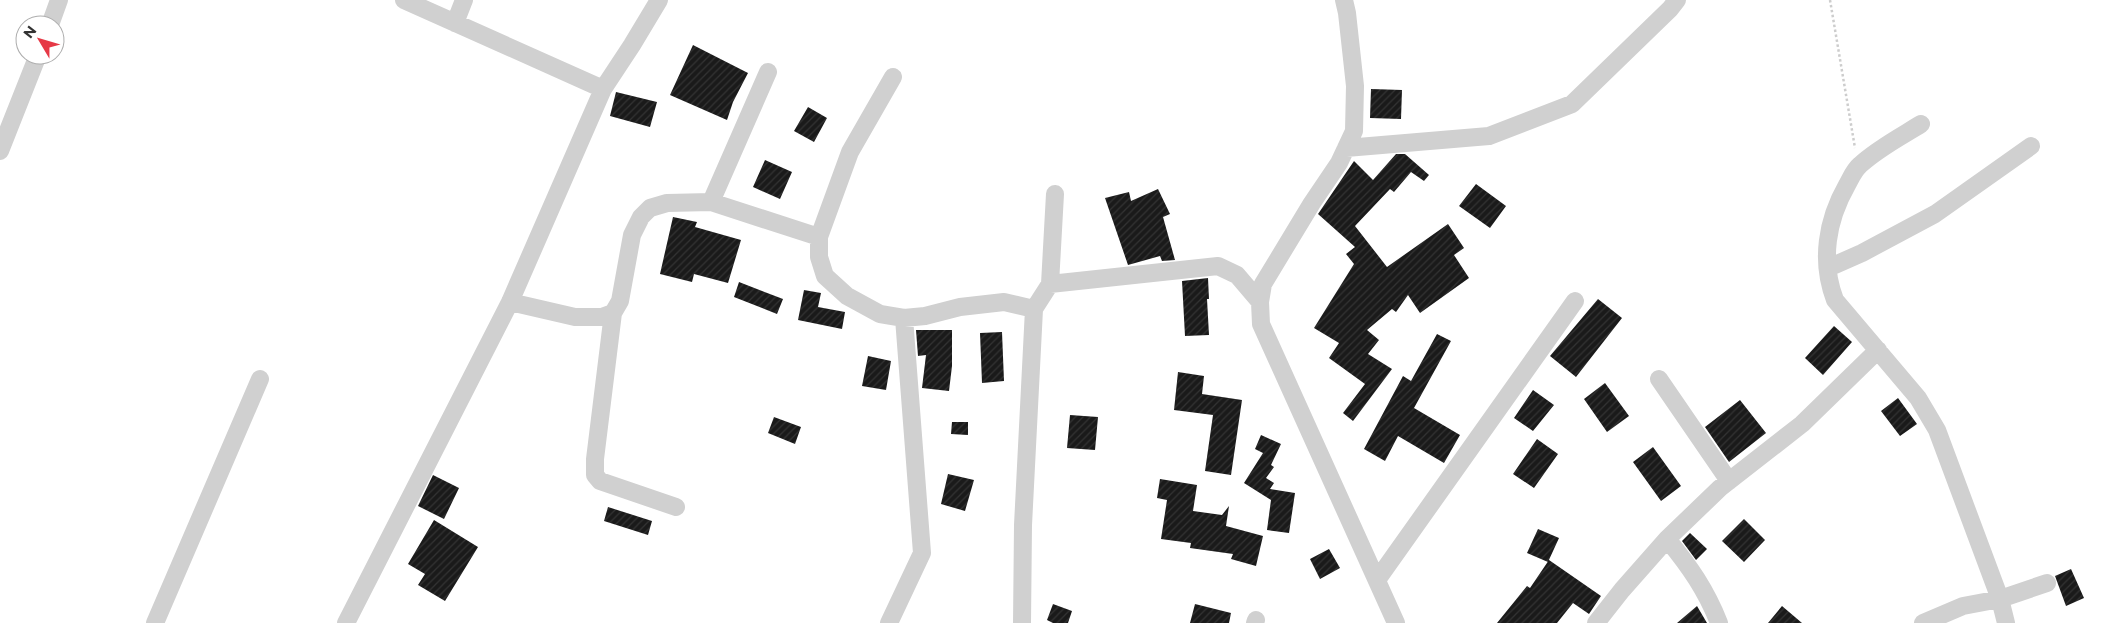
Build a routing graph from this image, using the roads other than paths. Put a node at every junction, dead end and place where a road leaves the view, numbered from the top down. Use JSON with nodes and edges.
{"nodes":[{"id":1,"x":59,"y":0,"type":"edge"},
{"id":2,"x":404,"y":0,"type":"edge"},
{"id":3,"x":464,"y":0,"type":"edge"},
{"id":4,"x":658,"y":0,"type":"edge"},
{"id":5,"x":1344,"y":0,"type":"edge"},
{"id":6,"x":1677,"y":0,"type":"edge"},
{"id":7,"x":54,"y":15,"type":"edge"},
{"id":8,"x":455,"y":23,"type":"junction"},
{"id":9,"x":34,"y":65,"type":"edge"},
{"id":10,"x":768,"y":72,"type":"dead end"},
{"id":11,"x":893,"y":77,"type":"dead end"},
{"id":12,"x":603,"y":89,"type":"junction"},
{"id":13,"x":1921,"y":124,"type":"dead end"},
{"id":14,"x":2031,"y":146,"type":"dead end"},
{"id":15,"x":1346,"y":148,"type":"junction"},
{"id":16,"x":0,"y":150,"type":"edge"},
{"id":17,"x":1055,"y":194,"type":"dead end"},
{"id":18,"x":711,"y":202,"type":"junction"},
{"id":19,"x":819,"y":237,"type":"junction"},
{"id":20,"x":1828,"y":268,"type":"junction"},
{"id":21,"x":1050,"y":284,"type":"junction"},
{"id":22,"x":510,"y":302,"type":"junction"},
{"id":23,"x":1260,"y":302,"type":"junction"},
{"id":24,"x":1575,"y":302,"type":"dead end"},
{"id":25,"x":1034,"y":309,"type":"junction"},
{"id":26,"x":613,"y":312,"type":"junction"},
{"id":27,"x":904,"y":318,"type":"junction"},
{"id":28,"x":1878,"y":350,"type":"junction"},
{"id":29,"x":260,"y":379,"type":"dead end"},
{"id":30,"x":1660,"y":379,"type":"dead end"},
{"id":31,"x":1729,"y":481,"type":"junction"},
{"id":32,"x":676,"y":507,"type":"dead end"},
{"id":33,"x":1667,"y":539,"type":"junction"},
{"id":34,"x":1377,"y":580,"type":"junction"},
{"id":35,"x":2047,"y":583,"type":"dead end"},
{"id":36,"x":2000,"y":599,"type":"junction"},
{"id":37,"x":155,"y":623,"type":"edge"},
{"id":38,"x":346,"y":623,"type":"edge"},
{"id":39,"x":889,"y":623,"type":"edge"},
{"id":40,"x":1022,"y":623,"type":"edge"},
{"id":41,"x":1396,"y":623,"type":"edge"},
{"id":42,"x":1596,"y":623,"type":"edge"},
{"id":43,"x":1719,"y":623,"type":"edge"},
{"id":44,"x":1924,"y":623,"type":"edge"},
{"id":45,"x":2006,"y":623,"type":"edge"}],
"edges":[{"from":1,"to":7,"type":"street"},
{"from":2,"to":8,"type":"street"},
{"from":3,"to":8,"type":"street"},
{"from":4,"to":12,"type":"street"},
{"from":5,"to":15,"type":"street"},
{"from":6,"to":15,"type":"street"},
{"from":8,"to":12,"type":"street"},
{"from":9,"to":16,"type":"street"},
{"from":10,"to":18,"type":"street"},
{"from":11,"to":19,"type":"street"},
{"from":12,"to":22,"type":"street"},
{"from":13,"to":20,"type":"street"},
{"from":14,"to":20,"type":"street"},
{"from":15,"to":23,"type":"street"},
{"from":17,"to":21,"type":"street"},
{"from":18,"to":19,"type":"street"},
{"from":18,"to":26,"type":"street"},
{"from":19,"to":27,"type":"street"},
{"from":20,"to":28,"type":"street"},
{"from":21,"to":23,"type":"street"},
{"from":21,"to":25,"type":"street"},
{"from":22,"to":26,"type":"street"},
{"from":22,"to":38,"type":"street"},
{"from":23,"to":34,"type":"street"},
{"from":24,"to":34,"type":"street"},
{"from":25,"to":27,"type":"street"},
{"from":25,"to":40,"type":"street"},
{"from":26,"to":32,"type":"street"},
{"from":27,"to":39,"type":"street"},
{"from":28,"to":31,"type":"street"},
{"from":28,"to":36,"type":"street"},
{"from":29,"to":37,"type":"street"},
{"from":30,"to":31,"type":"street"},
{"from":31,"to":33,"type":"street"},
{"from":33,"to":42,"type":"street"},
{"from":33,"to":43,"type":"street"},
{"from":34,"to":41,"type":"street"},
{"from":35,"to":36,"type":"street"},
{"from":36,"to":44,"type":"street"},
{"from":36,"to":45,"type":"street"}]}
